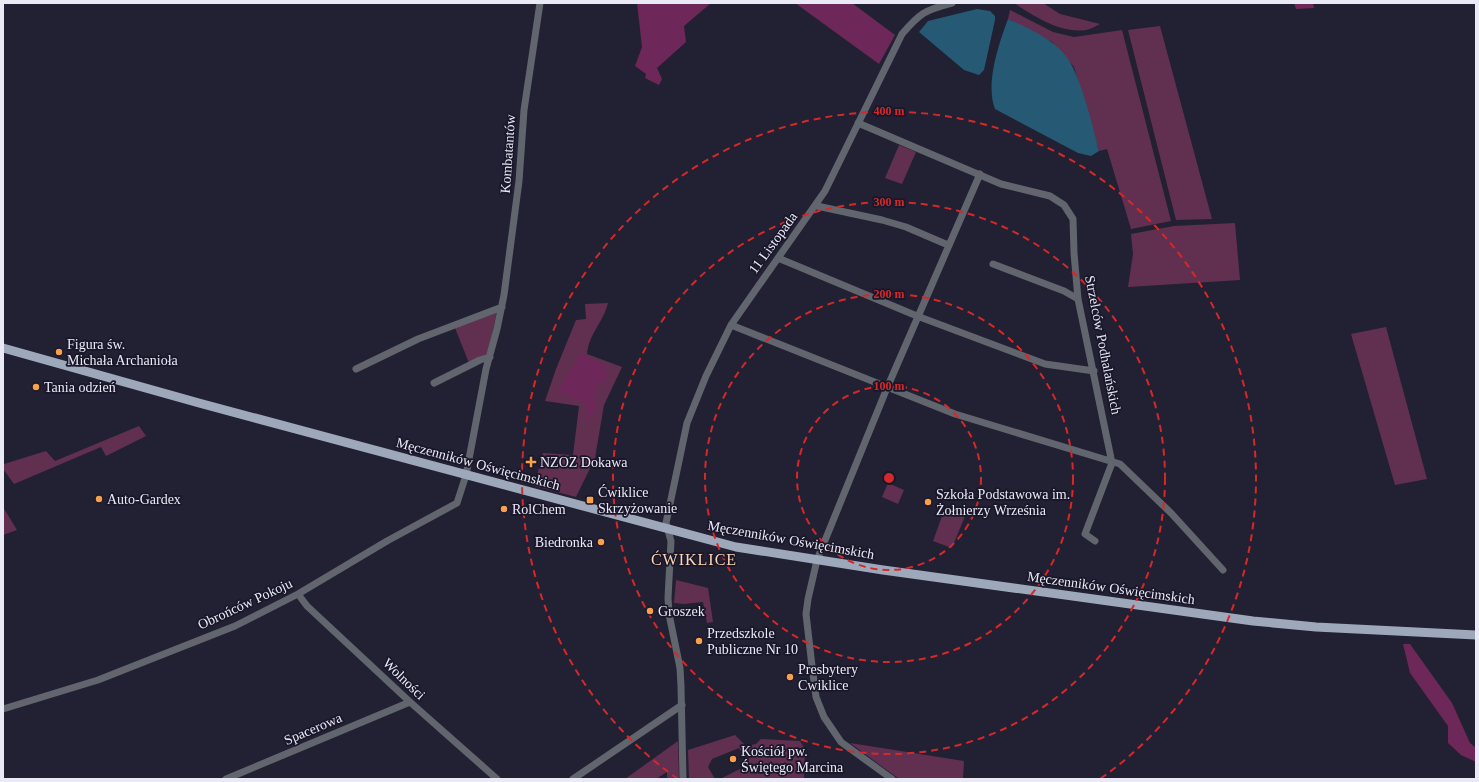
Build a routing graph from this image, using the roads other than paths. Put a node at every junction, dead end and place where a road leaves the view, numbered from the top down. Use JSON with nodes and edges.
{"nodes":[{"id":1,"x":540,"y":3,"type":"edge"},
{"id":2,"x":952,"y":3,"type":"edge"},
{"id":3,"x":858,"y":123,"type":"junction"},
{"id":4,"x":980,"y":174,"type":"junction"},
{"id":5,"x":817,"y":206,"type":"junction"},
{"id":6,"x":948,"y":245,"type":"junction"},
{"id":7,"x":778,"y":258,"type":"junction"},
{"id":8,"x":994,"y":264,"type":"dead end"},
{"id":9,"x":1078,"y":299,"type":"junction"},
{"id":10,"x":502,"y":307,"type":"junction"},
{"id":11,"x":917,"y":316,"type":"junction"},
{"id":12,"x":732,"y":325,"type":"junction"},
{"id":13,"x":3,"y":348,"type":"edge"},
{"id":14,"x":490,"y":357,"type":"junction"},
{"id":15,"x":356,"y":369,"type":"dead end"},
{"id":16,"x":1094,"y":371,"type":"junction"},
{"id":17,"x":434,"y":383,"type":"dead end"},
{"id":18,"x":887,"y":388,"type":"junction"},
{"id":19,"x":1112,"y":463,"type":"junction"},
{"id":20,"x":466,"y":475,"type":"junction"},
{"id":21,"x":667,"y":530,"type":"junction"},
{"id":22,"x":1095,"y":540,"type":"dead end"},
{"id":23,"x":817,"y":560,"type":"junction"},
{"id":24,"x":1223,"y":570,"type":"dead end"},
{"id":25,"x":298,"y":594,"type":"junction"},
{"id":26,"x":1476,"y":635,"type":"edge"},
{"id":27,"x":410,"y":702,"type":"junction"},
{"id":28,"x":682,"y":705,"type":"junction"},
{"id":29,"x":3,"y":709,"type":"edge"},
{"id":30,"x":226,"y":779,"type":"edge"},
{"id":31,"x":497,"y":779,"type":"edge"},
{"id":32,"x":573,"y":779,"type":"edge"},
{"id":33,"x":683,"y":779,"type":"edge"},
{"id":34,"x":892,"y":779,"type":"edge"}],
"edges":[{"from":1,"to":10,"type":"street","name":"Kombatantów"},
{"from":2,"to":3,"type":"street","name":"11 Listopada"},
{"from":3,"to":4,"type":"street","name":"Strzelców Podhalańskich"},
{"from":3,"to":5,"type":"street","name":"11 Listopada"},
{"from":4,"to":6,"type":"street"},
{"from":4,"to":9,"type":"street","name":"Strzelców Podhalańskich"},
{"from":5,"to":6,"type":"street"},
{"from":5,"to":7,"type":"street","name":"11 Listopada"},
{"from":6,"to":11,"type":"street"},
{"from":7,"to":11,"type":"street"},
{"from":7,"to":12,"type":"street","name":"11 Listopada"},
{"from":8,"to":9,"type":"street"},
{"from":9,"to":16,"type":"street","name":"Strzelców Podhalańskich"},
{"from":10,"to":14,"type":"street","name":"Kombatantów"},
{"from":10,"to":15,"type":"street"},
{"from":11,"to":16,"type":"street"},
{"from":11,"to":18,"type":"street"},
{"from":12,"to":18,"type":"street"},
{"from":12,"to":21,"type":"street","name":"11 Listopada"},
{"from":13,"to":20,"type":"main road","name":"Męczenników Oświęcimskich"},
{"from":14,"to":17,"type":"street"},
{"from":14,"to":20,"type":"street","name":"Kombatantów"},
{"from":16,"to":19,"type":"street","name":"Strzelców Podhalańskich"},
{"from":18,"to":19,"type":"street"},
{"from":18,"to":23,"type":"street"},
{"from":19,"to":22,"type":"street"},
{"from":19,"to":24,"type":"street"},
{"from":20,"to":21,"type":"main road","name":"Męczenników Oświęcimskich"},
{"from":20,"to":25,"type":"street","name":"Obrońców Pokoju"},
{"from":21,"to":23,"type":"main road","name":"Męczenników Oświęcimskich"},
{"from":21,"to":28,"type":"street","name":"11 Listopada"},
{"from":23,"to":26,"type":"main road","name":"Męczenników Oświęcimskich"},
{"from":23,"to":34,"type":"street"},
{"from":25,"to":27,"type":"street","name":"Wolności"},
{"from":25,"to":29,"type":"street","name":"Obrońców Pokoju"},
{"from":27,"to":30,"type":"street","name":"Spacerowa"},
{"from":27,"to":31,"type":"street","name":"Wolności"},
{"from":28,"to":32,"type":"street"},
{"from":28,"to":33,"type":"street","name":"11 Listopada"}]}
